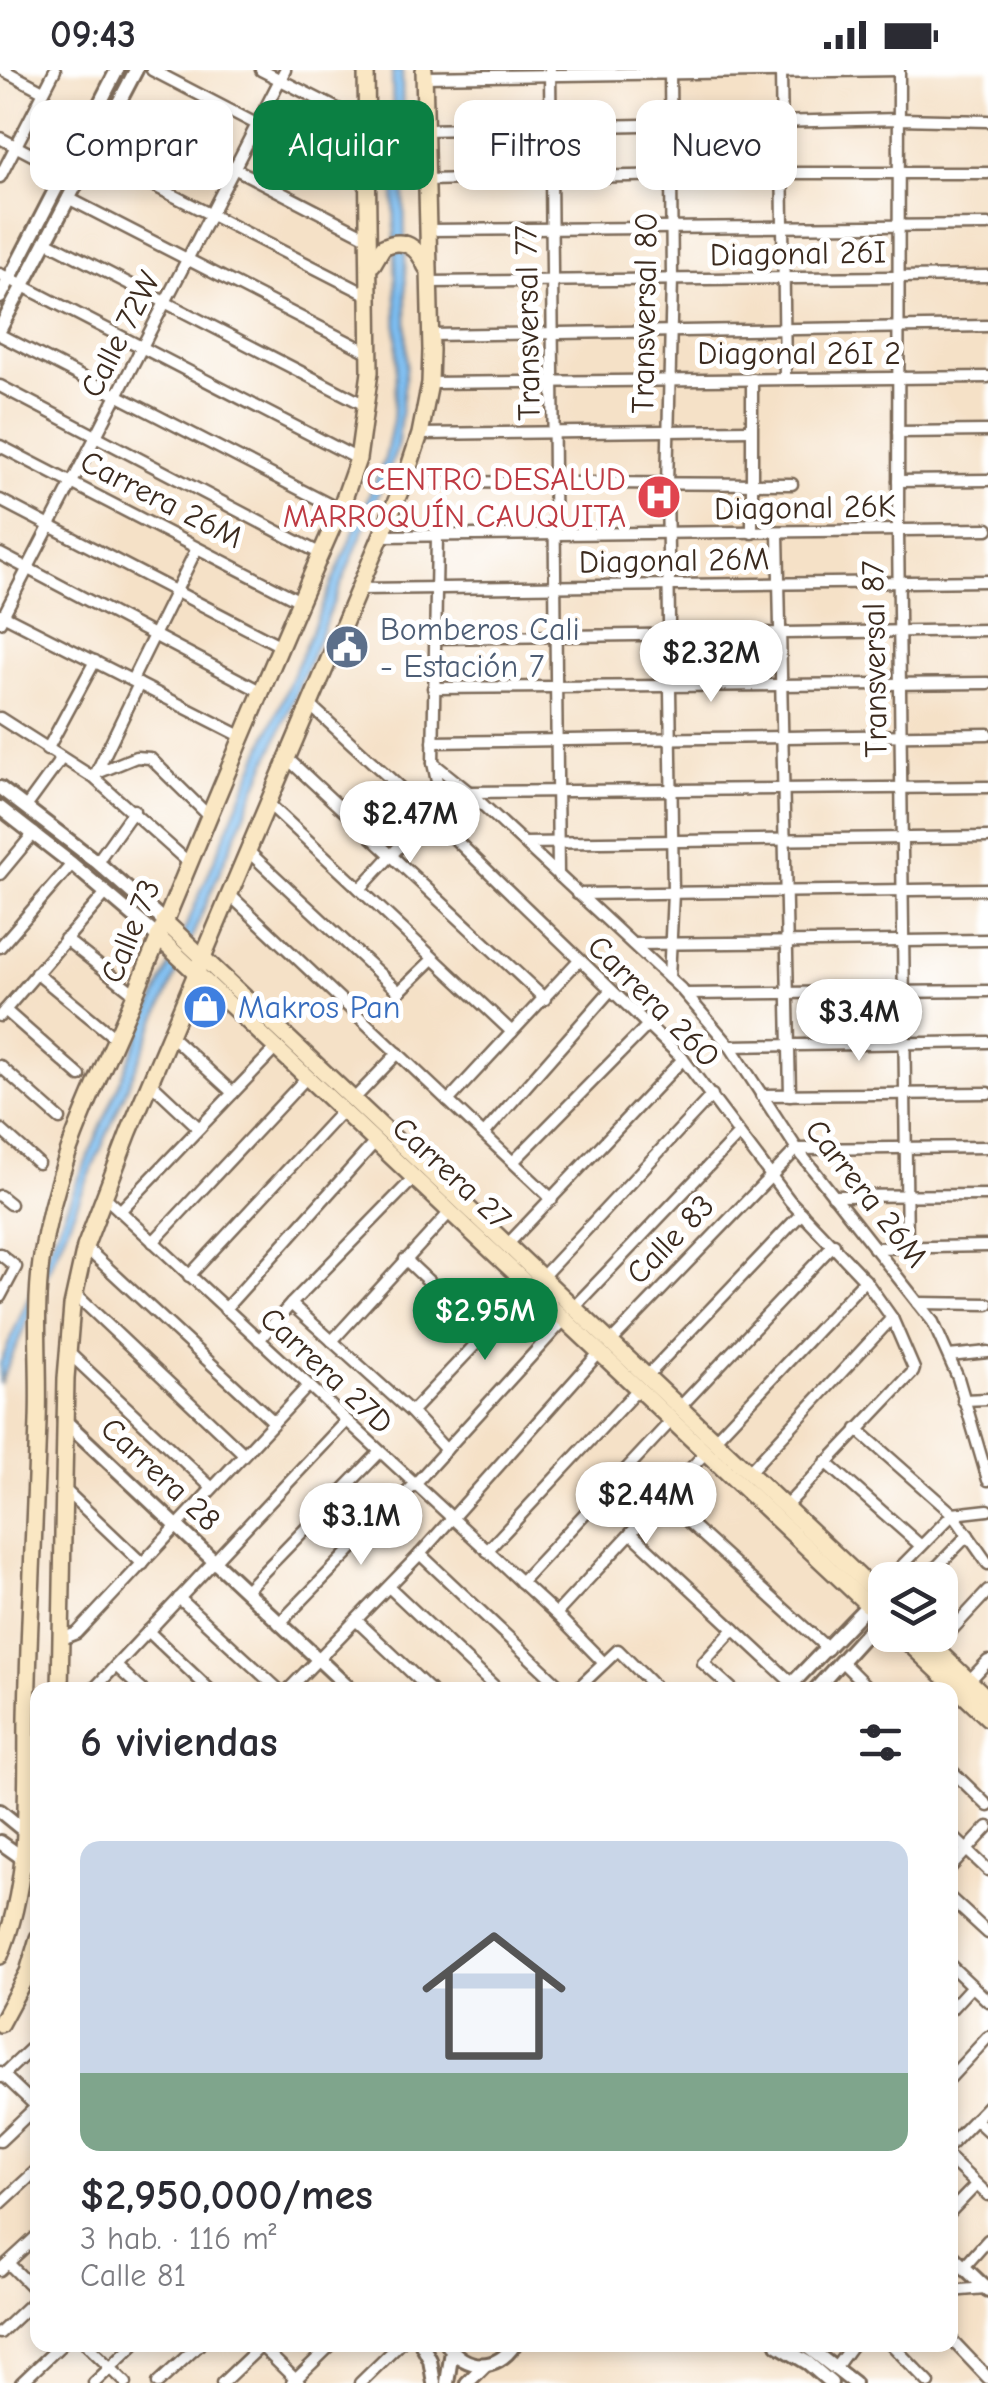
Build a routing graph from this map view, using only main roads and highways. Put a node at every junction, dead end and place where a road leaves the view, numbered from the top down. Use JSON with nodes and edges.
{"nodes":[{"id":1,"x":366,"y":70,"type":"edge"},
{"id":2,"x":424,"y":74,"type":"edge"},
{"id":3,"x":376,"y":242,"type":"junction"},
{"id":4,"x":428,"y":276,"type":"junction"},
{"id":5,"x":167,"y":935,"type":"junction"},
{"id":6,"x":196,"y":960,"type":"junction"},
{"id":7,"x":349,"y":1104,"type":"junction"},
{"id":8,"x":536,"y":1282,"type":"junction"},
{"id":9,"x":710,"y":1446,"type":"junction"},
{"id":10,"x":33,"y":1542,"type":"junction"},
{"id":11,"x":62,"y":1546,"type":"junction"},
{"id":12,"x":30,"y":1594,"type":"junction"},
{"id":13,"x":868,"y":1594,"type":"edge"},
{"id":14,"x":868,"y":1595,"type":"edge"},
{"id":15,"x":62,"y":1601,"type":"junction"},
{"id":16,"x":918,"y":1652,"type":"edge"},
{"id":17,"x":938,"y":1652,"type":"edge"},
{"id":18,"x":30,"y":1682,"type":"edge"},
{"id":19,"x":60,"y":1682,"type":"edge"},
{"id":20,"x":950,"y":1682,"type":"edge"},
{"id":21,"x":958,"y":1690,"type":"edge"},
{"id":22,"x":988,"y":1699,"type":"edge"},
{"id":23,"x":988,"y":1718,"type":"edge"},
{"id":24,"x":30,"y":1840,"type":"edge"},
{"id":25,"x":0,"y":1956,"type":"edge"},
{"id":26,"x":30,"y":1970,"type":"edge"},
{"id":27,"x":0,"y":2024,"type":"edge"}],
"edges":[{"from":1,"to":3,"type":"main road","name":"Calle 73"},
{"from":2,"to":4,"type":"main road"},
{"from":3,"to":4,"type":"main road"},
{"from":3,"to":5,"type":"main road","name":"Calle 73"},
{"from":4,"to":6,"type":"main road"},
{"from":5,"to":6,"type":"main road"},
{"from":5,"to":10,"type":"main road","name":"Calle 73"},
{"from":6,"to":7,"type":"main road","name":"Carrera 27"},
{"from":6,"to":7,"type":"main road","name":"Carrera 27"},
{"from":6,"to":11,"type":"main road"},
{"from":7,"to":8,"type":"main road","name":"Carrera 27"},
{"from":7,"to":8,"type":"main road","name":"Carrera 27"},
{"from":8,"to":9,"type":"main road","name":"Carrera 27"},
{"from":9,"to":13,"type":"main road","name":"Carrera 27"},
{"from":9,"to":14,"type":"main road","name":"Carrera 27"},
{"from":10,"to":11,"type":"main road"},
{"from":10,"to":12,"type":"main road","name":"Calle 73"},
{"from":11,"to":15,"type":"main road"},
{"from":12,"to":15,"type":"main road"},
{"from":12,"to":18,"type":"main road","name":"Calle 73"},
{"from":15,"to":19,"type":"main road"},
{"from":16,"to":20,"type":"main road"},
{"from":17,"to":22,"type":"main road"},
{"from":21,"to":23,"type":"main road"},
{"from":24,"to":25,"type":"main road"},
{"from":26,"to":27,"type":"main road"}]}
